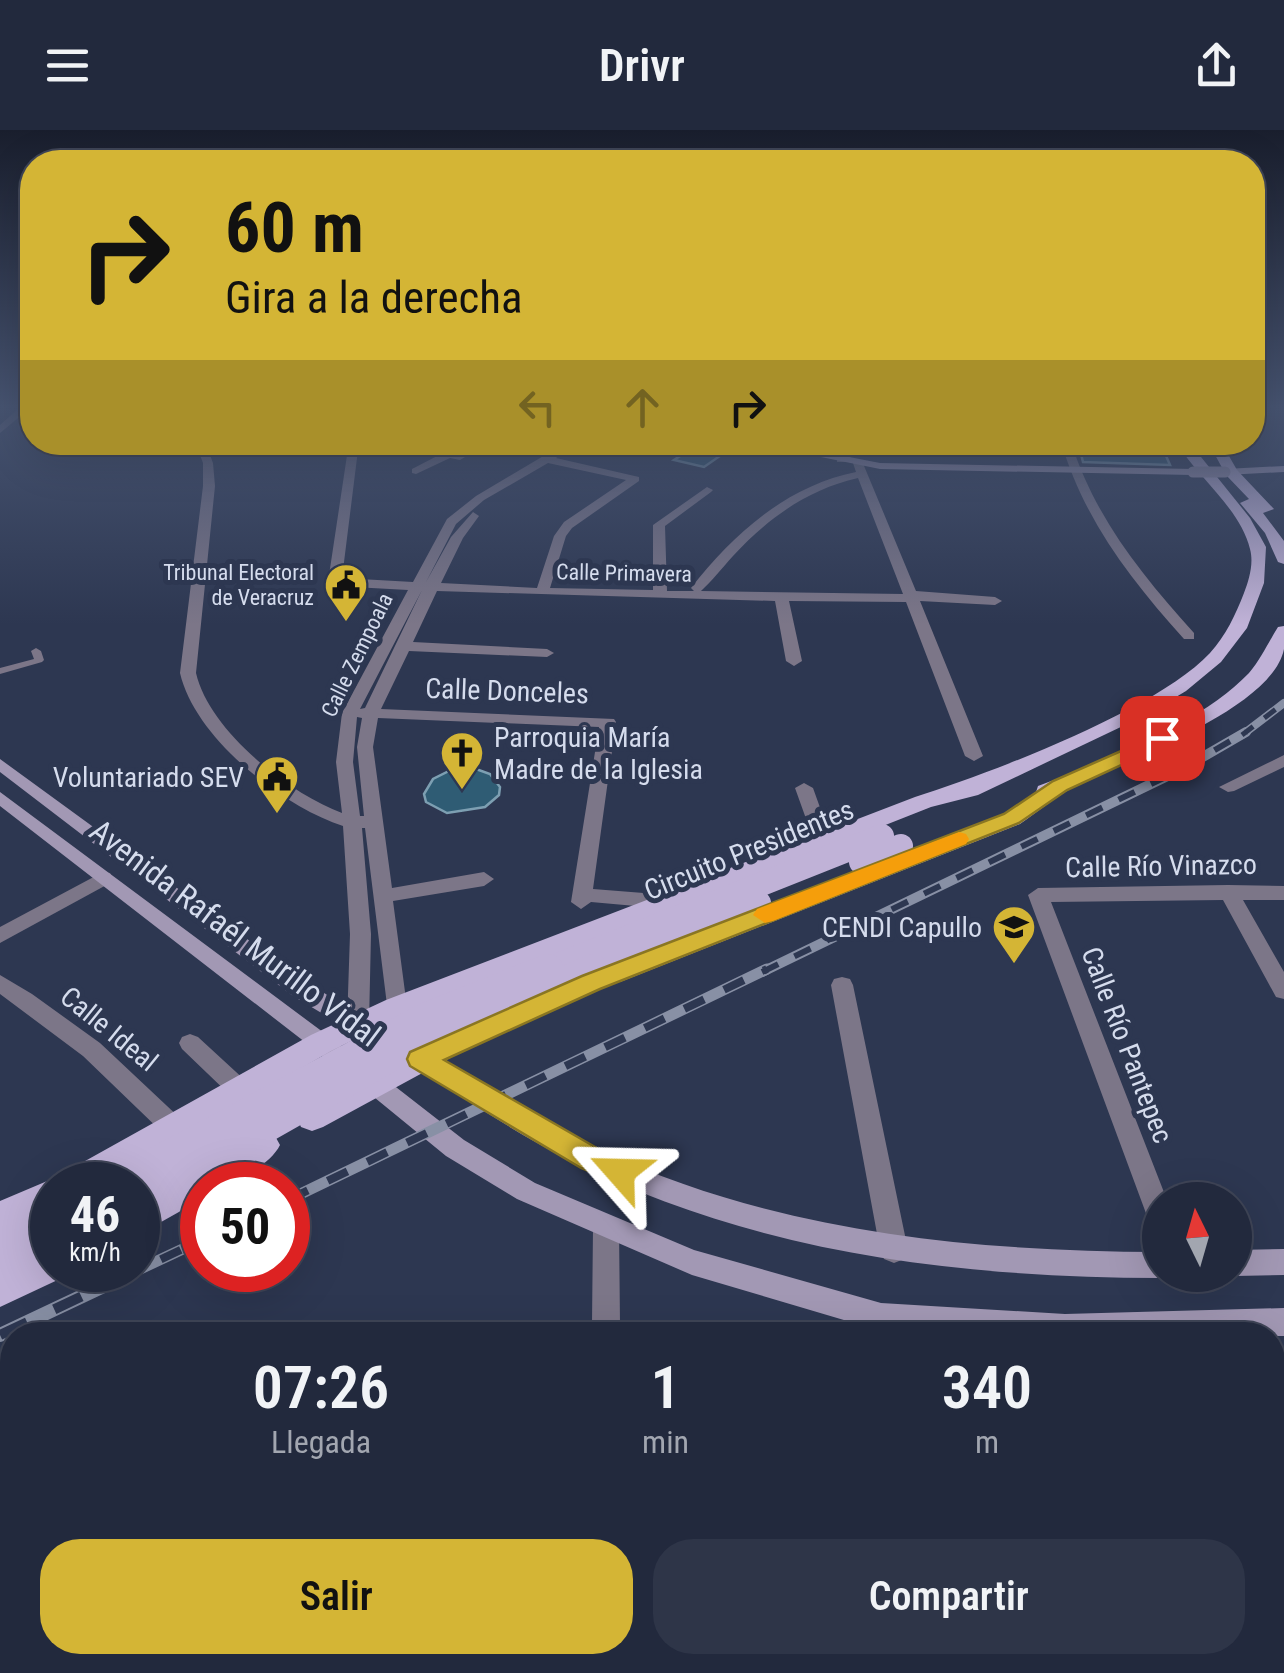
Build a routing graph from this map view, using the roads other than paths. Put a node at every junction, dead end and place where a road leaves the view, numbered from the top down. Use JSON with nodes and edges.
{"nodes":[{"id":1,"x":209,"y":481,"type":"edge"},
{"id":2,"x":349,"y":481,"type":"edge"},
{"id":3,"x":512,"y":481,"type":"edge"},
{"id":4,"x":632,"y":481,"type":"edge"},
{"id":5,"x":835,"y":481,"type":"edge"},
{"id":6,"x":866,"y":481,"type":"edge"},
{"id":7,"x":1082,"y":481,"type":"edge"},
{"id":8,"x":1220,"y":481,"type":"edge"},
{"id":9,"x":1223,"y":481,"type":"edge"},
{"id":10,"x":1225,"y":481,"type":"edge"},
{"id":11,"x":707,"y":490,"type":"dead end"},
{"id":12,"x":1284,"y":528,"type":"edge"},
{"id":13,"x":1284,"y":559,"type":"edge"},
{"id":14,"x":427,"y":582,"type":"junction"},
{"id":15,"x":543,"y":588,"type":"junction"},
{"id":16,"x":698,"y":588,"type":"junction"},
{"id":17,"x":659,"y":590,"type":"junction"},
{"id":18,"x":781,"y":596,"type":"junction"},
{"id":19,"x":916,"y":596,"type":"junction"},
{"id":20,"x":995,"y":601,"type":"dead end"},
{"id":21,"x":1284,"y":631,"type":"edge"},
{"id":22,"x":1189,"y":636,"type":"dead end"},
{"id":23,"x":405,"y":646,"type":"junction"},
{"id":24,"x":36,"y":651,"type":"dead end"},
{"id":25,"x":547,"y":653,"type":"dead end"},
{"id":26,"x":794,"y":662,"type":"dead end"},
{"id":27,"x":0,"y":671,"type":"edge"},
{"id":28,"x":350,"y":713,"type":"junction"},
{"id":29,"x":371,"y":713,"type":"junction"},
{"id":30,"x":974,"y":756,"type":"dead end"},
{"id":31,"x":1284,"y":760,"type":"edge"},
{"id":32,"x":0,"y":764,"type":"edge"},
{"id":33,"x":981,"y":783,"type":"junction"},
{"id":34,"x":1060,"y":786,"type":"junction"},
{"id":35,"x":1228,"y":786,"type":"dead end"},
{"id":36,"x":804,"y":788,"type":"dead end"},
{"id":37,"x":0,"y":796,"type":"edge"},
{"id":38,"x":375,"y":820,"type":"junction"},
{"id":39,"x":354,"y":824,"type":"junction"},
{"id":40,"x":823,"y":841,"type":"junction"},
{"id":41,"x":891,"y":841,"type":"junction"},
{"id":42,"x":103,"y":878,"type":"junction"},
{"id":43,"x":484,"y":879,"type":"dead end"},
{"id":44,"x":1228,"y":892,"type":"junction"},
{"id":45,"x":1284,"y":893,"type":"edge"},
{"id":46,"x":1038,"y":895,"type":"joint"},
{"id":47,"x":384,"y":896,"type":"junction"},
{"id":48,"x":669,"y":902,"type":"junction"},
{"id":49,"x":0,"y":936,"type":"edge"},
{"id":50,"x":560,"y":943,"type":"junction"},
{"id":51,"x":248,"y":951,"type":"junction"},
{"id":52,"x":222,"y":967,"type":"junction"},
{"id":53,"x":0,"y":983,"type":"edge"},
{"id":54,"x":591,"y":983,"type":"junction"},
{"id":55,"x":842,"y":985,"type":"dead end"},
{"id":56,"x":1284,"y":992,"type":"edge"},
{"id":57,"x":396,"y":1006,"type":"junction"},
{"id":58,"x":358,"y":1024,"type":"junction"},
{"id":59,"x":190,"y":1043,"type":"dead end"},
{"id":60,"x":321,"y":1043,"type":"junction"},
{"id":61,"x":420,"y":1059,"type":"junction"},
{"id":62,"x":376,"y":1084,"type":"junction"},
{"id":63,"x":248,"y":1085,"type":"junction"},
{"id":64,"x":174,"y":1128,"type":"junction"},
{"id":65,"x":288,"y":1131,"type":"junction"},
{"id":66,"x":113,"y":1162,"type":"edge"},
{"id":67,"x":154,"y":1162,"type":"edge"},
{"id":68,"x":1147,"y":1182,"type":"edge"},
{"id":69,"x":160,"y":1188,"type":"edge"},
{"id":70,"x":30,"y":1203,"type":"edge"},
{"id":71,"x":160,"y":1207,"type":"edge"},
{"id":72,"x":0,"y":1217,"type":"edge"},
{"id":73,"x":30,"y":1224,"type":"edge"},
{"id":74,"x":606,"y":1228,"type":"junction"},
{"id":75,"x":0,"y":1238,"type":"edge"},
{"id":76,"x":894,"y":1250,"type":"junction"},
{"id":77,"x":30,"y":1253,"type":"edge"},
{"id":78,"x":1284,"y":1262,"type":"edge"},
{"id":79,"x":1252,"y":1263,"type":"edge"},
{"id":80,"x":1142,"y":1264,"type":"edge"},
{"id":81,"x":0,"y":1267,"type":"edge"},
{"id":82,"x":30,"y":1276,"type":"edge"},
{"id":83,"x":0,"y":1290,"type":"edge"},
{"id":84,"x":606,"y":1322,"type":"edge"},
{"id":85,"x":870,"y":1322,"type":"edge"}],
"edges":[{"from":1,"to":39,"type":"street"},
{"from":2,"to":14,"type":"street","name":"Calle Primavera"},
{"from":3,"to":14,"type":"street","name":"Calle Zempoala"},
{"from":4,"to":15,"type":"street"},
{"from":5,"to":16,"type":"street"},
{"from":6,"to":19,"type":"street"},
{"from":7,"to":22,"type":"street"},
{"from":8,"to":33,"type":"main road","name":"Circuito Presidentes"},
{"from":9,"to":13,"type":"main road"},
{"from":10,"to":12,"type":"main road"},
{"from":11,"to":17,"type":"street"},
{"from":14,"to":15,"type":"street","name":"Calle Primavera"},
{"from":14,"to":23,"type":"street","name":"Calle Zempoala"},
{"from":14,"to":28,"type":"street","name":"Calle Zempoala"},
{"from":15,"to":17,"type":"street","name":"Calle Primavera"},
{"from":16,"to":17,"type":"street","name":"Calle Primavera"},
{"from":16,"to":19,"type":"street","name":"Calle Primavera"},
{"from":17,"to":18,"type":"street","name":"Calle Primavera"},
{"from":18,"to":19,"type":"street","name":"Calle Primavera"},
{"from":18,"to":26,"type":"street"},
{"from":19,"to":20,"type":"street"},
{"from":19,"to":30,"type":"street"},
{"from":21,"to":34,"type":"main road","name":"Circuito Presidentes"},
{"from":23,"to":25,"type":"street"},
{"from":23,"to":29,"type":"street","name":"Calle Zempoala"},
{"from":24,"to":27,"type":"lane"},
{"from":28,"to":29,"type":"street","name":"Calle Donceles"},
{"from":28,"to":39,"type":"street","name":"Calle Zempoala"},
{"from":29,"to":38,"type":"street","name":"Calle Zempoala"},
{"from":29,"to":48,"type":"street","name":"Calle Donceles"},
{"from":31,"to":35,"type":"street"},
{"from":32,"to":51,"type":"main road","name":"Avenida Rafaél Murillo Vidal"},
{"from":33,"to":40,"type":"main road"},
{"from":33,"to":41,"type":"main road","name":"Circuito Presidentes"},
{"from":34,"to":41,"type":"main road","name":"Circuito Presidentes"},
{"from":34,"to":54,"type":"main road"},
{"from":36,"to":40,"type":"street"},
{"from":37,"to":42,"type":"main road","name":"Avenida Rafaél Murillo Vidal"},
{"from":38,"to":39,"type":"street"},
{"from":38,"to":47,"type":"street","name":"Calle Zempoala"},
{"from":39,"to":58,"type":"street","name":"Calle Zempoala"},
{"from":40,"to":48,"type":"main road"},
{"from":41,"to":67,"type":"main road","name":"Circuito Presidentes","bridge":true},
{"from":41,"to":69,"type":"main road","name":"Circuito Presidentes","bridge":true},
{"from":42,"to":49,"type":"street"},
{"from":42,"to":52,"type":"main road","name":"Avenida Rafaél Murillo Vidal"},
{"from":43,"to":47,"type":"street"},
{"from":44,"to":45,"type":"street","name":"Calle Río Vinazco"},
{"from":44,"to":46,"type":"street","name":"Calle Río Vinazco"},
{"from":44,"to":56,"type":"street"},
{"from":46,"to":68,"type":"street","name":"Calle Río Pantepec"},
{"from":47,"to":57,"type":"street","name":"Calle Zempoala"},
{"from":48,"to":50,"type":"main road"},
{"from":50,"to":54,"type":"main road"},
{"from":50,"to":57,"type":"main road"},
{"from":51,"to":52,"type":"main road"},
{"from":51,"to":58,"type":"main road","name":"Avenida Rafaél Murillo Vidal"},
{"from":52,"to":60,"type":"main road","name":"Avenida Rafaél Murillo Vidal"},
{"from":53,"to":64,"type":"street","name":"Calle Ideal"},
{"from":54,"to":61,"type":"main road"},
{"from":55,"to":76,"type":"street"},
{"from":57,"to":58,"type":"main road"},
{"from":58,"to":60,"type":"main road"},
{"from":58,"to":61,"type":"main road","name":"Avenida Rafaél Murillo Vidal"},
{"from":59,"to":63,"type":"street"},
{"from":60,"to":62,"type":"main road","name":"Avenida Rafaél Murillo Vidal"},
{"from":60,"to":63,"type":"main road"},
{"from":61,"to":62,"type":"main road"},
{"from":61,"to":76,"type":"main road","name":"Avenida Rafaél Murillo Vidal"},
{"from":62,"to":65,"type":"main road"},
{"from":62,"to":74,"type":"main road","name":"Avenida Rafaél Murillo Vidal"},
{"from":63,"to":64,"type":"main road"},
{"from":63,"to":65,"type":"main road"},
{"from":64,"to":66,"type":"main road"},
{"from":65,"to":71,"type":"main road"},
{"from":70,"to":72,"type":"main road"},
{"from":73,"to":75,"type":"main road"},
{"from":74,"to":84,"type":"street"},
{"from":74,"to":85,"type":"main road","name":"Avenida Rafaél Murillo Vidal"},
{"from":76,"to":80,"type":"main road","name":"Avenida Rafaél Murillo Vidal"},
{"from":77,"to":81,"type":"main road"},
{"from":78,"to":79,"type":"main road"},
{"from":82,"to":83,"type":"main road"}]}
